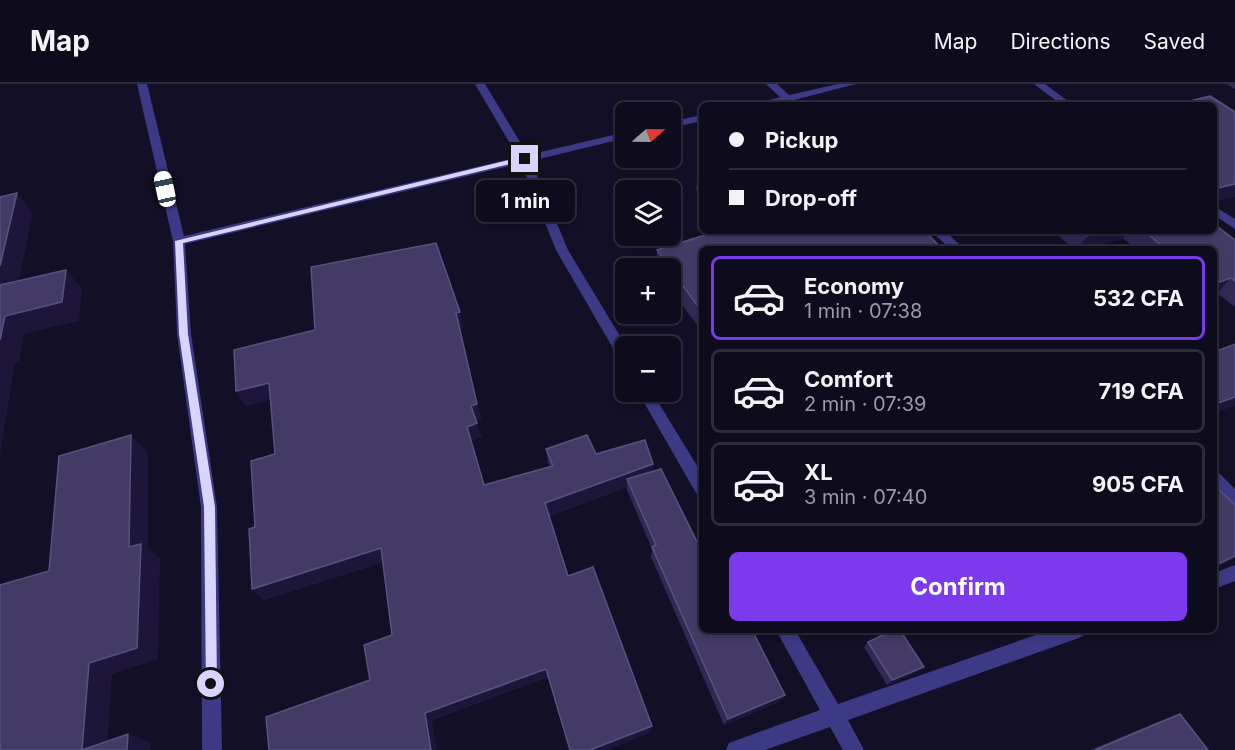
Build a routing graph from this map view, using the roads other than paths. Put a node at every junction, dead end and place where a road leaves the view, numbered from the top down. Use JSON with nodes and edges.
{"nodes":[{"id":1,"x":142,"y":84,"type":"edge"},
{"id":2,"x":480,"y":84,"type":"edge"},
{"id":3,"x":771,"y":84,"type":"edge"},
{"id":4,"x":851,"y":84,"type":"edge"},
{"id":5,"x":1038,"y":84,"type":"edge"},
{"id":6,"x":791,"y":102,"type":"edge"},
{"id":7,"x":1064,"y":102,"type":"edge"},
{"id":8,"x":699,"y":119,"type":"edge"},
{"id":9,"x":681,"y":123,"type":"edge"},
{"id":10,"x":615,"y":138,"type":"edge"},
{"id":11,"x":525,"y":159,"type":"junction"},
{"id":12,"x":1217,"y":212,"type":"edge"},
{"id":13,"x":1235,"y":225,"type":"edge"},
{"id":14,"x":941,"y":234,"type":"edge"},
{"id":15,"x":179,"y":241,"type":"junction"},
{"id":16,"x":955,"y":246,"type":"edge"},
{"id":17,"x":615,"y":339,"type":"edge"},
{"id":18,"x":651,"y":402,"type":"edge"},
{"id":19,"x":1217,"y":482,"type":"edge"},
{"id":20,"x":699,"y":483,"type":"edge"},
{"id":21,"x":1235,"y":499,"type":"edge"},
{"id":22,"x":1235,"y":573,"type":"edge"},
{"id":23,"x":1217,"y":580,"type":"edge"},
{"id":24,"x":787,"y":633,"type":"edge"},
{"id":25,"x":1068,"y":633,"type":"edge"},
{"id":26,"x":836,"y":716,"type":"junction"},
{"id":27,"x":212,"y":750,"type":"edge"},
{"id":28,"x":736,"y":750,"type":"edge"},
{"id":29,"x":854,"y":750,"type":"edge"}],
"edges":[{"from":1,"to":15,"type":"street"},
{"from":2,"to":11,"type":"street"},
{"from":3,"to":6,"type":"street"},
{"from":4,"to":6,"type":"street"},
{"from":5,"to":7,"type":"street"},
{"from":8,"to":9,"type":"street"},
{"from":10,"to":11,"type":"street"},
{"from":11,"to":15,"type":"street"},
{"from":11,"to":17,"type":"street"},
{"from":12,"to":13,"type":"street"},
{"from":14,"to":16,"type":"street"},
{"from":15,"to":27,"type":"street"},
{"from":18,"to":20,"type":"street"},
{"from":19,"to":21,"type":"street"},
{"from":22,"to":23,"type":"street"},
{"from":24,"to":26,"type":"street"},
{"from":25,"to":26,"type":"street"},
{"from":26,"to":28,"type":"street"},
{"from":26,"to":29,"type":"street"}]}
